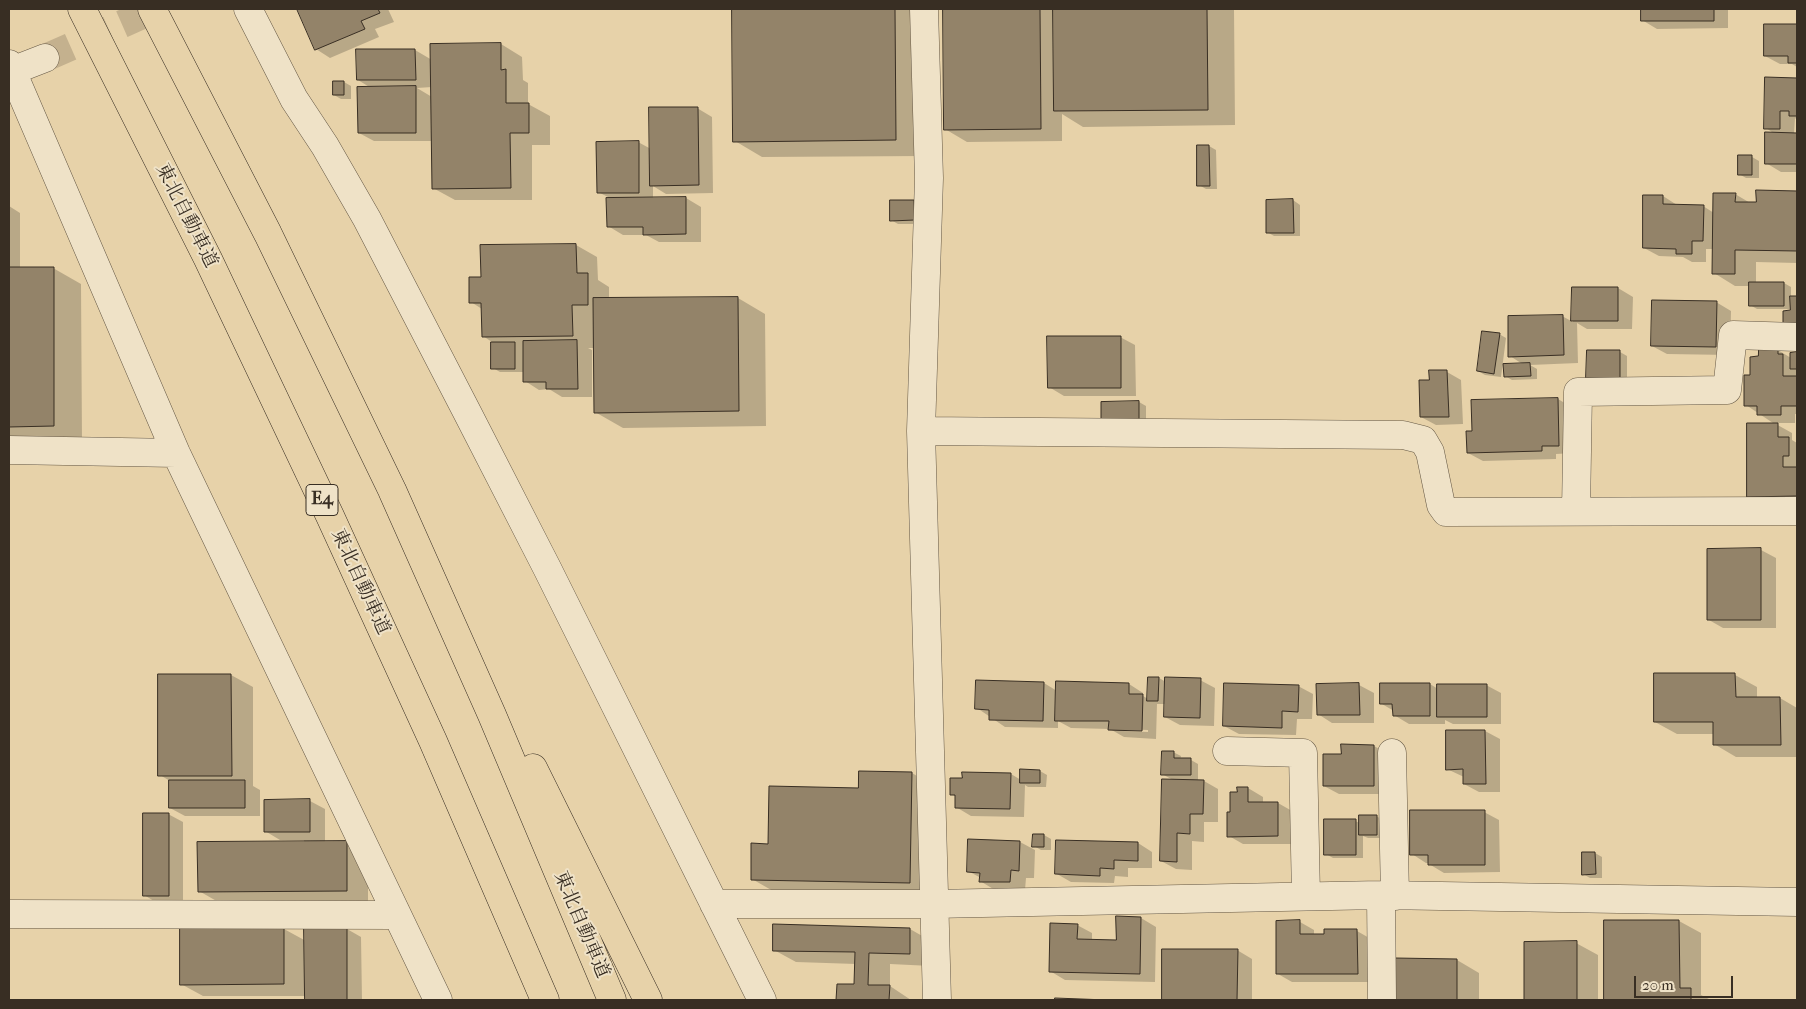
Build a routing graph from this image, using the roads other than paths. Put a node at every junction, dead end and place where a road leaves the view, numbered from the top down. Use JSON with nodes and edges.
{"nodes":[{"id":1,"x":82,"y":9,"type":"edge"},
{"id":2,"x":152,"y":9,"type":"edge"},
{"id":3,"x":248,"y":9,"type":"edge"},
{"id":4,"x":924,"y":9,"type":"edge"},
{"id":5,"x":45,"y":58,"type":"tunnel mouth"},
{"id":6,"x":10,"y":69,"type":"edge"},
{"id":7,"x":1797,"y":336,"type":"edge"},
{"id":8,"x":921,"y":431,"type":"junction"},
{"id":9,"x":9,"y":450,"type":"edge"},
{"id":10,"x":176,"y":453,"type":"junction"},
{"id":11,"x":392,"y":490,"type":"junction"},
{"id":12,"x":1576,"y":511,"type":"junction"},
{"id":13,"x":1797,"y":511,"type":"edge"},
{"id":14,"x":1227,"y":751,"type":"dead end"},
{"id":15,"x":1392,"y":753,"type":"dead end"},
{"id":16,"x":1388,"y":895,"type":"junction"},
{"id":17,"x":1306,"y":896,"type":"junction"},
{"id":18,"x":1797,"y":902,"type":"edge"},
{"id":19,"x":714,"y":904,"type":"junction"},
{"id":20,"x":933,"y":904,"type":"junction"},
{"id":21,"x":9,"y":914,"type":"edge"},
{"id":22,"x":397,"y":915,"type":"junction"},
{"id":23,"x":438,"y":1000,"type":"edge"},
{"id":24,"x":545,"y":1000,"type":"edge"},
{"id":25,"x":612,"y":1000,"type":"edge"},
{"id":26,"x":648,"y":1000,"type":"edge"},
{"id":27,"x":762,"y":1000,"type":"edge"},
{"id":28,"x":936,"y":1000,"type":"edge"},
{"id":29,"x":1382,"y":1000,"type":"edge"}],
"edges":[{"from":1,"to":24,"type":"highway","name":"東北自動車道","number":"E4"},
{"from":2,"to":11,"type":"highway","name":"東北自動車道"},
{"from":3,"to":19,"type":"street"},
{"from":4,"to":8,"type":"street"},
{"from":5,"to":6,"type":"street"},
{"from":6,"to":10,"type":"street"},
{"from":7,"to":12,"type":"street"},
{"from":8,"to":12,"type":"street"},
{"from":8,"to":20,"type":"street"},
{"from":9,"to":10,"type":"street"},
{"from":10,"to":22,"type":"street"},
{"from":11,"to":25,"type":"highway","name":"東北自動車道"},
{"from":11,"to":26,"type":"highway"},
{"from":12,"to":13,"type":"street"},
{"from":14,"to":17,"type":"street"},
{"from":15,"to":16,"type":"street"},
{"from":16,"to":17,"type":"street"},
{"from":16,"to":18,"type":"street"},
{"from":16,"to":29,"type":"street"},
{"from":17,"to":20,"type":"street"},
{"from":19,"to":20,"type":"street"},
{"from":19,"to":27,"type":"street"},
{"from":20,"to":28,"type":"street"},
{"from":21,"to":22,"type":"street"},
{"from":22,"to":23,"type":"street"}]}
